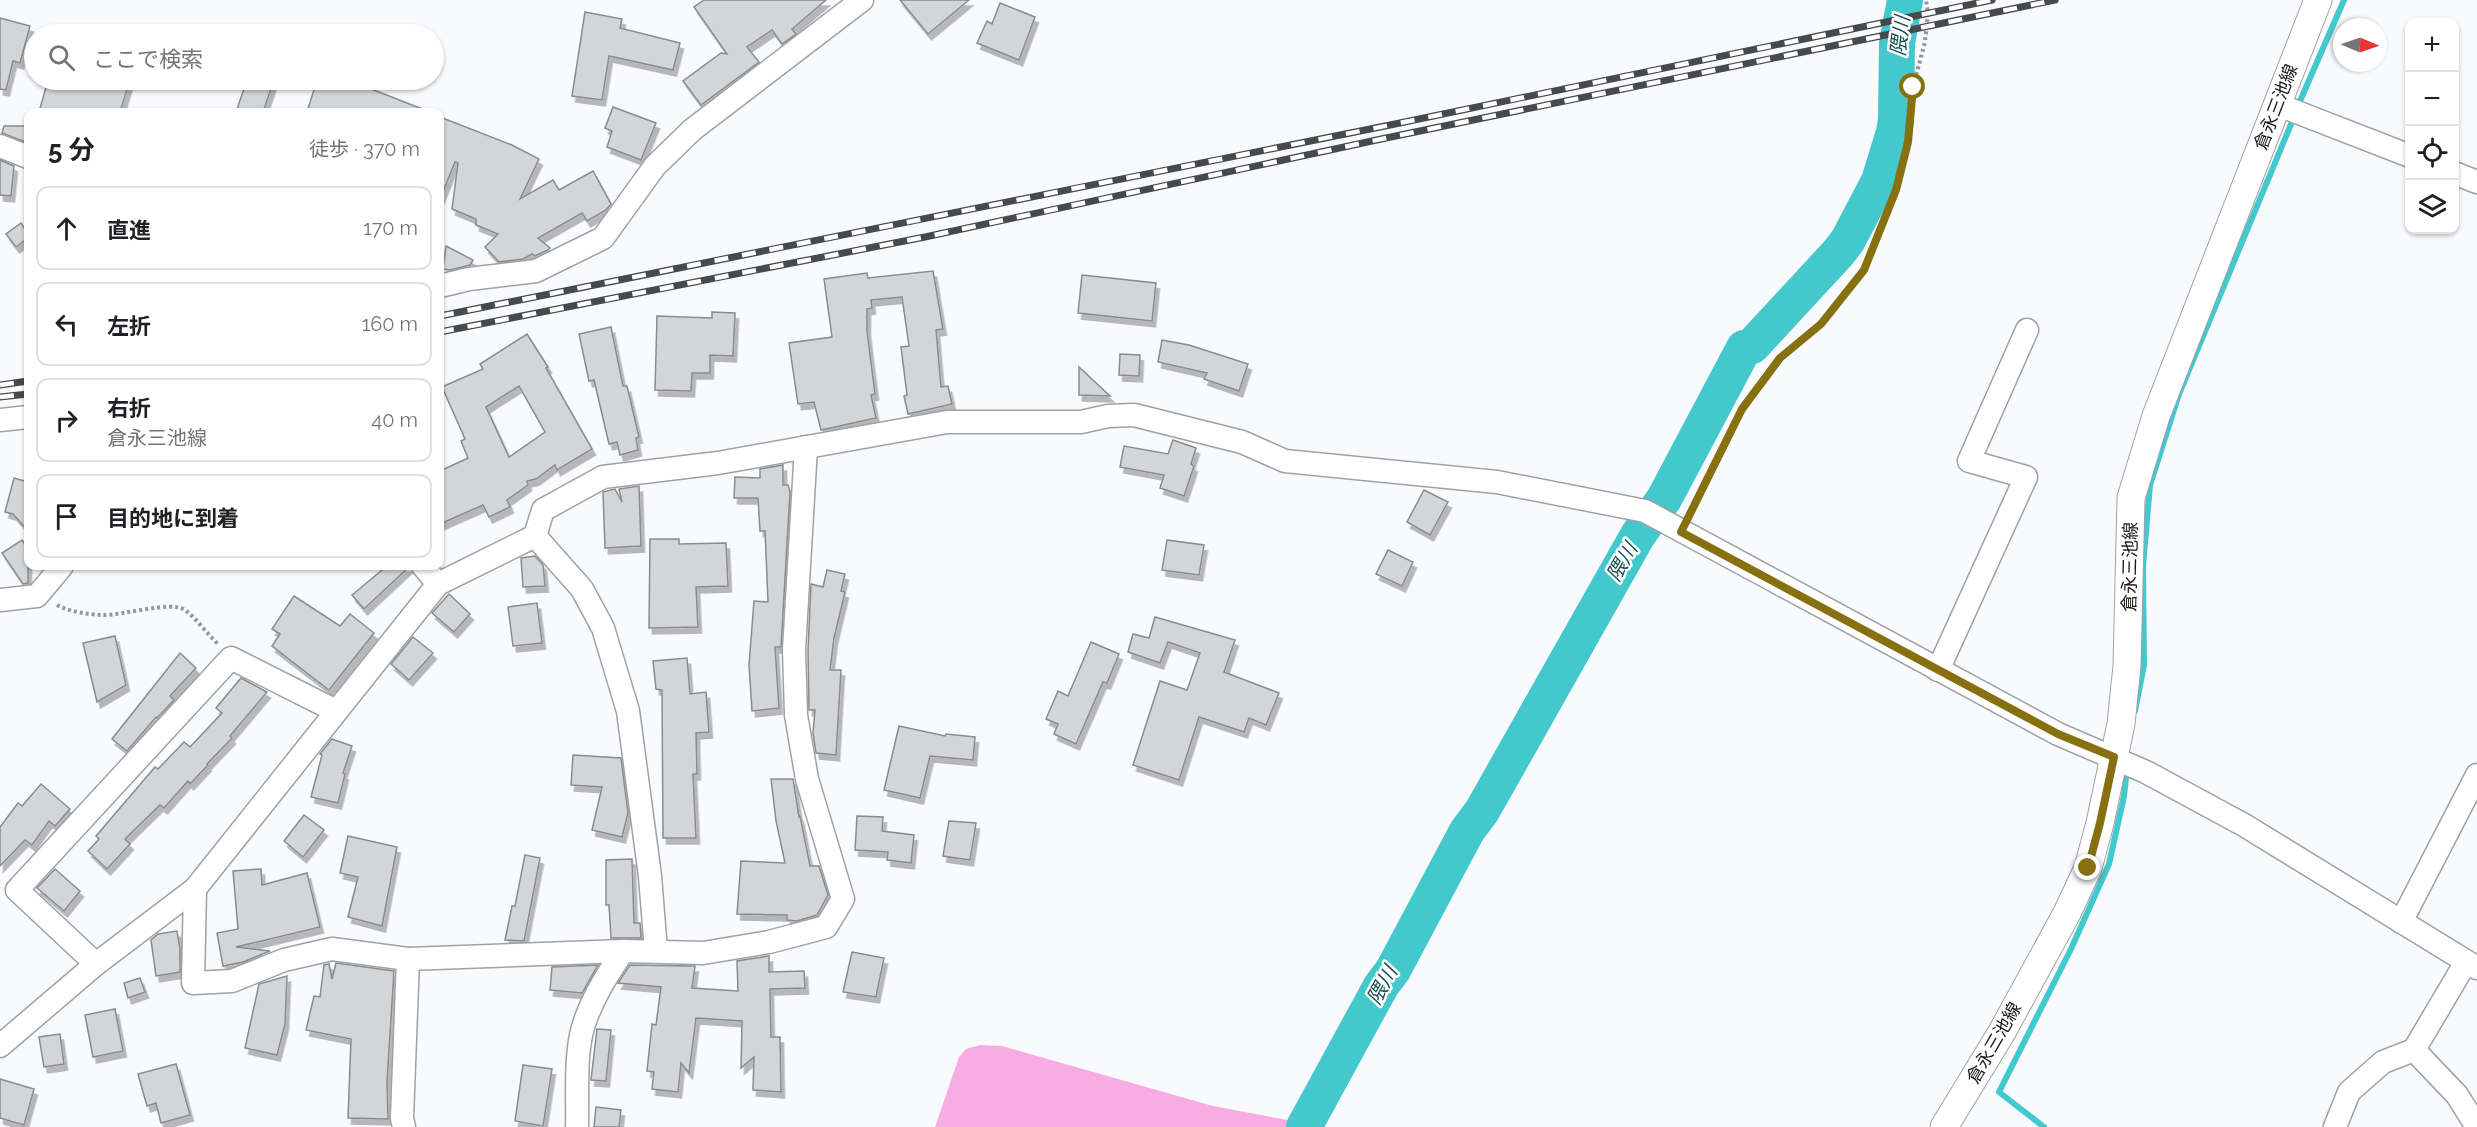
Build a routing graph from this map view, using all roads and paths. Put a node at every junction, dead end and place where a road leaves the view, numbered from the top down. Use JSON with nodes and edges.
{"nodes":[{"id":1,"x":862,"y":0,"type":"edge"},
{"id":2,"x":1926,"y":0,"type":"edge"},
{"id":3,"x":2318,"y":0,"type":"edge"},
{"id":4,"x":2277,"y":104,"type":"junction"},
{"id":5,"x":0,"y":146,"type":"edge"},
{"id":6,"x":2405,"y":154,"type":"edge"},
{"id":7,"x":24,"y":155,"type":"edge"},
{"id":8,"x":2459,"y":176,"type":"edge"},
{"id":9,"x":2477,"y":182,"type":"edge"},
{"id":10,"x":444,"y":284,"type":"edge"},
{"id":11,"x":2027,"y":330,"type":"dead end"},
{"id":12,"x":24,"y":417,"type":"edge"},
{"id":13,"x":0,"y":420,"type":"edge"},
{"id":14,"x":806,"y":447,"type":"junction"},
{"id":15,"x":1681,"y":532,"type":"junction"},
{"id":16,"x":535,"y":536,"type":"junction"},
{"id":17,"x":59,"y":570,"type":"edge"},
{"id":18,"x":426,"y":570,"type":"edge"},
{"id":19,"x":438,"y":584,"type":"junction"},
{"id":20,"x":37,"y":596,"type":"junction"},
{"id":21,"x":0,"y":600,"type":"edge"},
{"id":22,"x":231,"y":658,"type":"junction"},
{"id":23,"x":1938,"y":670,"type":"junction"},
{"id":24,"x":336,"y":711,"type":"junction"},
{"id":25,"x":2114,"y":757,"type":"junction"},
{"id":26,"x":2477,"y":775,"type":"edge"},
{"id":27,"x":195,"y":888,"type":"junction"},
{"id":28,"x":8,"y":896,"type":"edge"},
{"id":29,"x":2401,"y":922,"type":"junction"},
{"id":30,"x":623,"y":951,"type":"junction"},
{"id":31,"x":656,"y":951,"type":"junction"},
{"id":32,"x":408,"y":959,"type":"junction"},
{"id":33,"x":96,"y":964,"type":"junction"},
{"id":34,"x":2472,"y":965,"type":"edge"},
{"id":35,"x":0,"y":1046,"type":"edge"},
{"id":36,"x":2414,"y":1050,"type":"junction"},
{"id":37,"x":404,"y":1127,"type":"edge"},
{"id":38,"x":577,"y":1127,"type":"edge"},
{"id":39,"x":1944,"y":1127,"type":"edge"},
{"id":40,"x":2335,"y":1127,"type":"edge"},
{"id":41,"x":2477,"y":1127,"type":"edge"}],
"edges":[{"from":1,"to":10,"type":"street"},
{"from":2,"to":15,"type":"path"},
{"from":3,"to":4,"type":"main road","name":"倉永三池線"},
{"from":4,"to":6,"type":"street"},
{"from":4,"to":25,"type":"main road","name":"倉永三池線"},
{"from":5,"to":7,"type":"street"},
{"from":8,"to":9,"type":"street"},
{"from":11,"to":23,"type":"street"},
{"from":12,"to":13,"type":"street"},
{"from":14,"to":15,"type":"street"},
{"from":14,"to":16,"type":"street"},
{"from":14,"to":31,"type":"street"},
{"from":15,"to":23,"type":"street"},
{"from":16,"to":19,"type":"street"},
{"from":16,"to":31,"type":"street"},
{"from":17,"to":20,"type":"street"},
{"from":18,"to":19,"type":"street"},
{"from":19,"to":24,"type":"street"},
{"from":20,"to":21,"type":"street"},
{"from":20,"to":22,"type":"path"},
{"from":22,"to":24,"type":"street"},
{"from":22,"to":28,"type":"street"},
{"from":23,"to":25,"type":"street"},
{"from":24,"to":27,"type":"street"},
{"from":25,"to":29,"type":"street"},
{"from":25,"to":39,"type":"main road","name":"倉永三池線"},
{"from":26,"to":29,"type":"street"},
{"from":27,"to":32,"type":"street"},
{"from":27,"to":33,"type":"street"},
{"from":28,"to":33,"type":"street"},
{"from":29,"to":34,"type":"street"},
{"from":30,"to":31,"type":"street"},
{"from":30,"to":32,"type":"street"},
{"from":30,"to":38,"type":"street"},
{"from":32,"to":37,"type":"street"},
{"from":33,"to":35,"type":"street"},
{"from":34,"to":36,"type":"street"},
{"from":36,"to":40,"type":"street"},
{"from":36,"to":41,"type":"street"}]}
